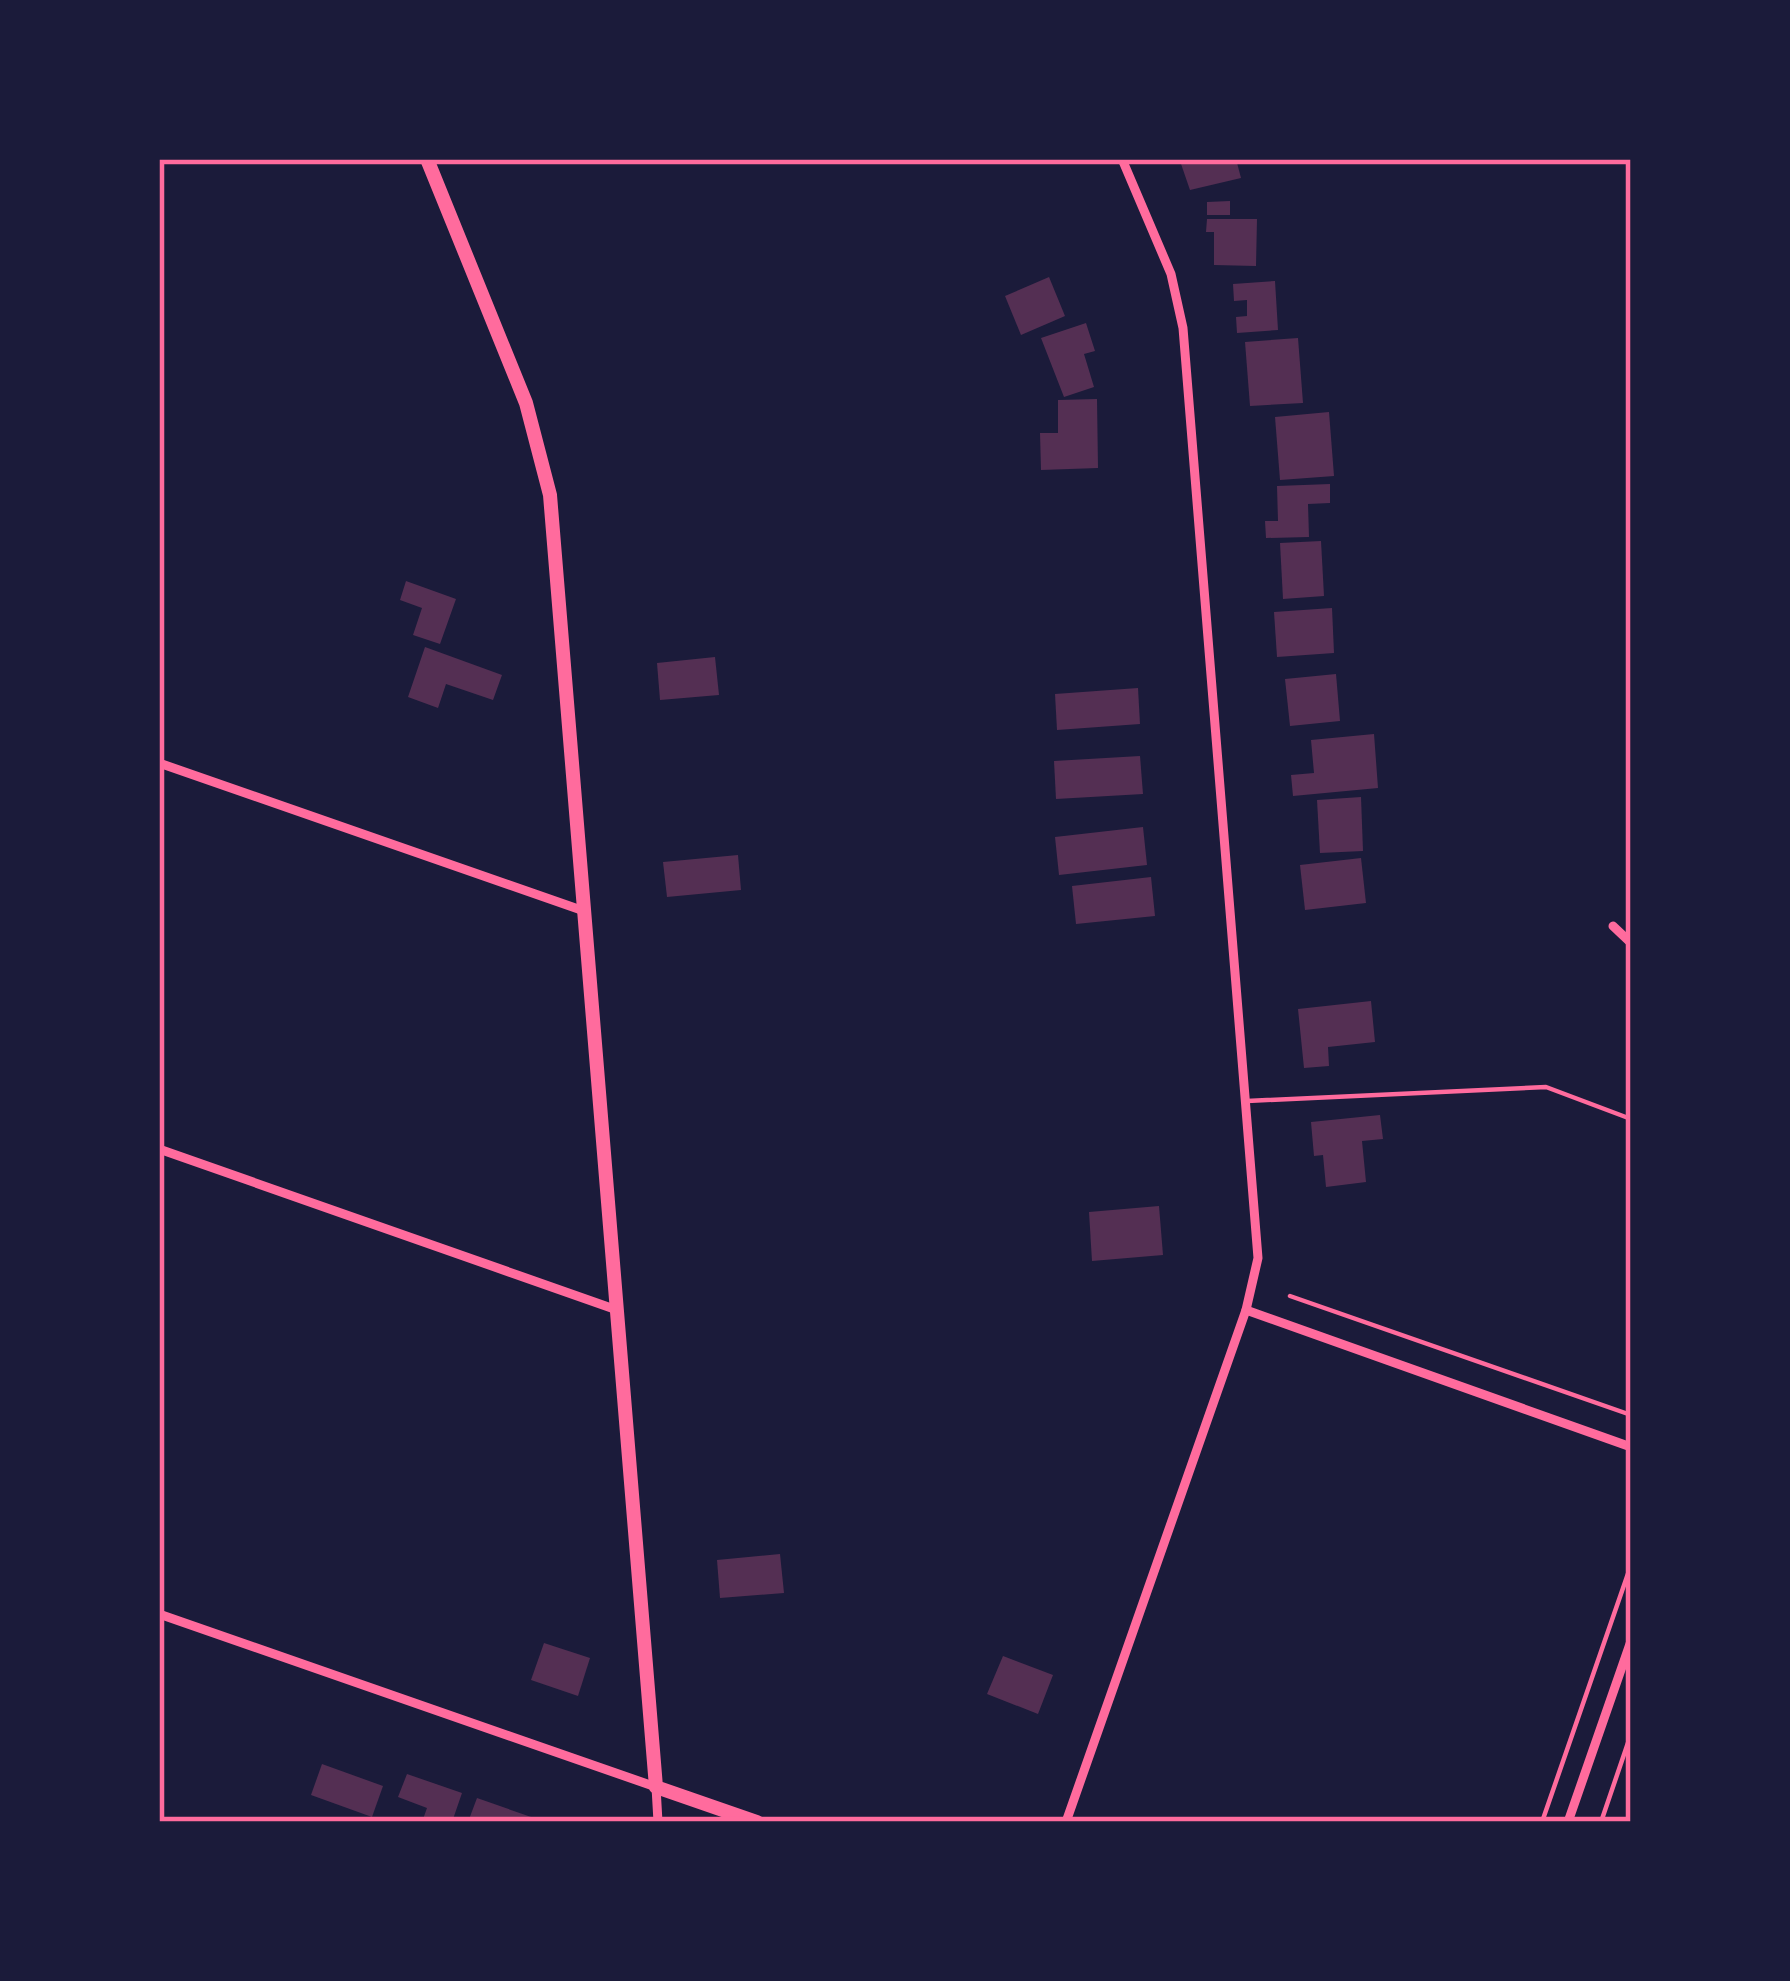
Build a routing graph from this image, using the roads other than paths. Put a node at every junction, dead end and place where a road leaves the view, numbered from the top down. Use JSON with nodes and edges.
{"nodes":[{"id":1,"x":427,"y":159,"type":"edge"},
{"id":2,"x":1122,"y":159,"type":"edge"},
{"id":3,"x":159,"y":763,"type":"edge"},
{"id":4,"x":584,"y":911,"type":"junction"},
{"id":5,"x":1613,"y":926,"type":"dead end"},
{"id":6,"x":1631,"y":944,"type":"edge"},
{"id":7,"x":1245,"y":1101,"type":"junction"},
{"id":8,"x":1631,"y":1119,"type":"edge"},
{"id":9,"x":159,"y":1149,"type":"edge"},
{"id":10,"x":617,"y":1310,"type":"junction"},
{"id":11,"x":1246,"y":1310,"type":"junction"},
{"id":12,"x":1631,"y":1447,"type":"edge"},
{"id":13,"x":159,"y":1614,"type":"edge"},
{"id":14,"x":1631,"y":1641,"type":"edge"},
{"id":15,"x":656,"y":1786,"type":"junction"},
{"id":16,"x":658,"y":1822,"type":"edge"},
{"id":17,"x":757,"y":1822,"type":"edge"},
{"id":18,"x":1066,"y":1822,"type":"edge"},
{"id":19,"x":1568,"y":1822,"type":"edge"}],
"edges":[{"from":1,"to":4,"type":"main road"},
{"from":2,"to":7,"type":"street"},
{"from":3,"to":4,"type":"street"},
{"from":4,"to":10,"type":"main road"},
{"from":5,"to":6,"type":"street"},
{"from":7,"to":8,"type":"lane"},
{"from":7,"to":11,"type":"street"},
{"from":9,"to":10,"type":"street"},
{"from":10,"to":15,"type":"main road"},
{"from":11,"to":12,"type":"street"},
{"from":11,"to":18,"type":"street"},
{"from":13,"to":15,"type":"street"},
{"from":14,"to":19,"type":"street"},
{"from":15,"to":16,"type":"street"},
{"from":15,"to":17,"type":"main road"}]}
